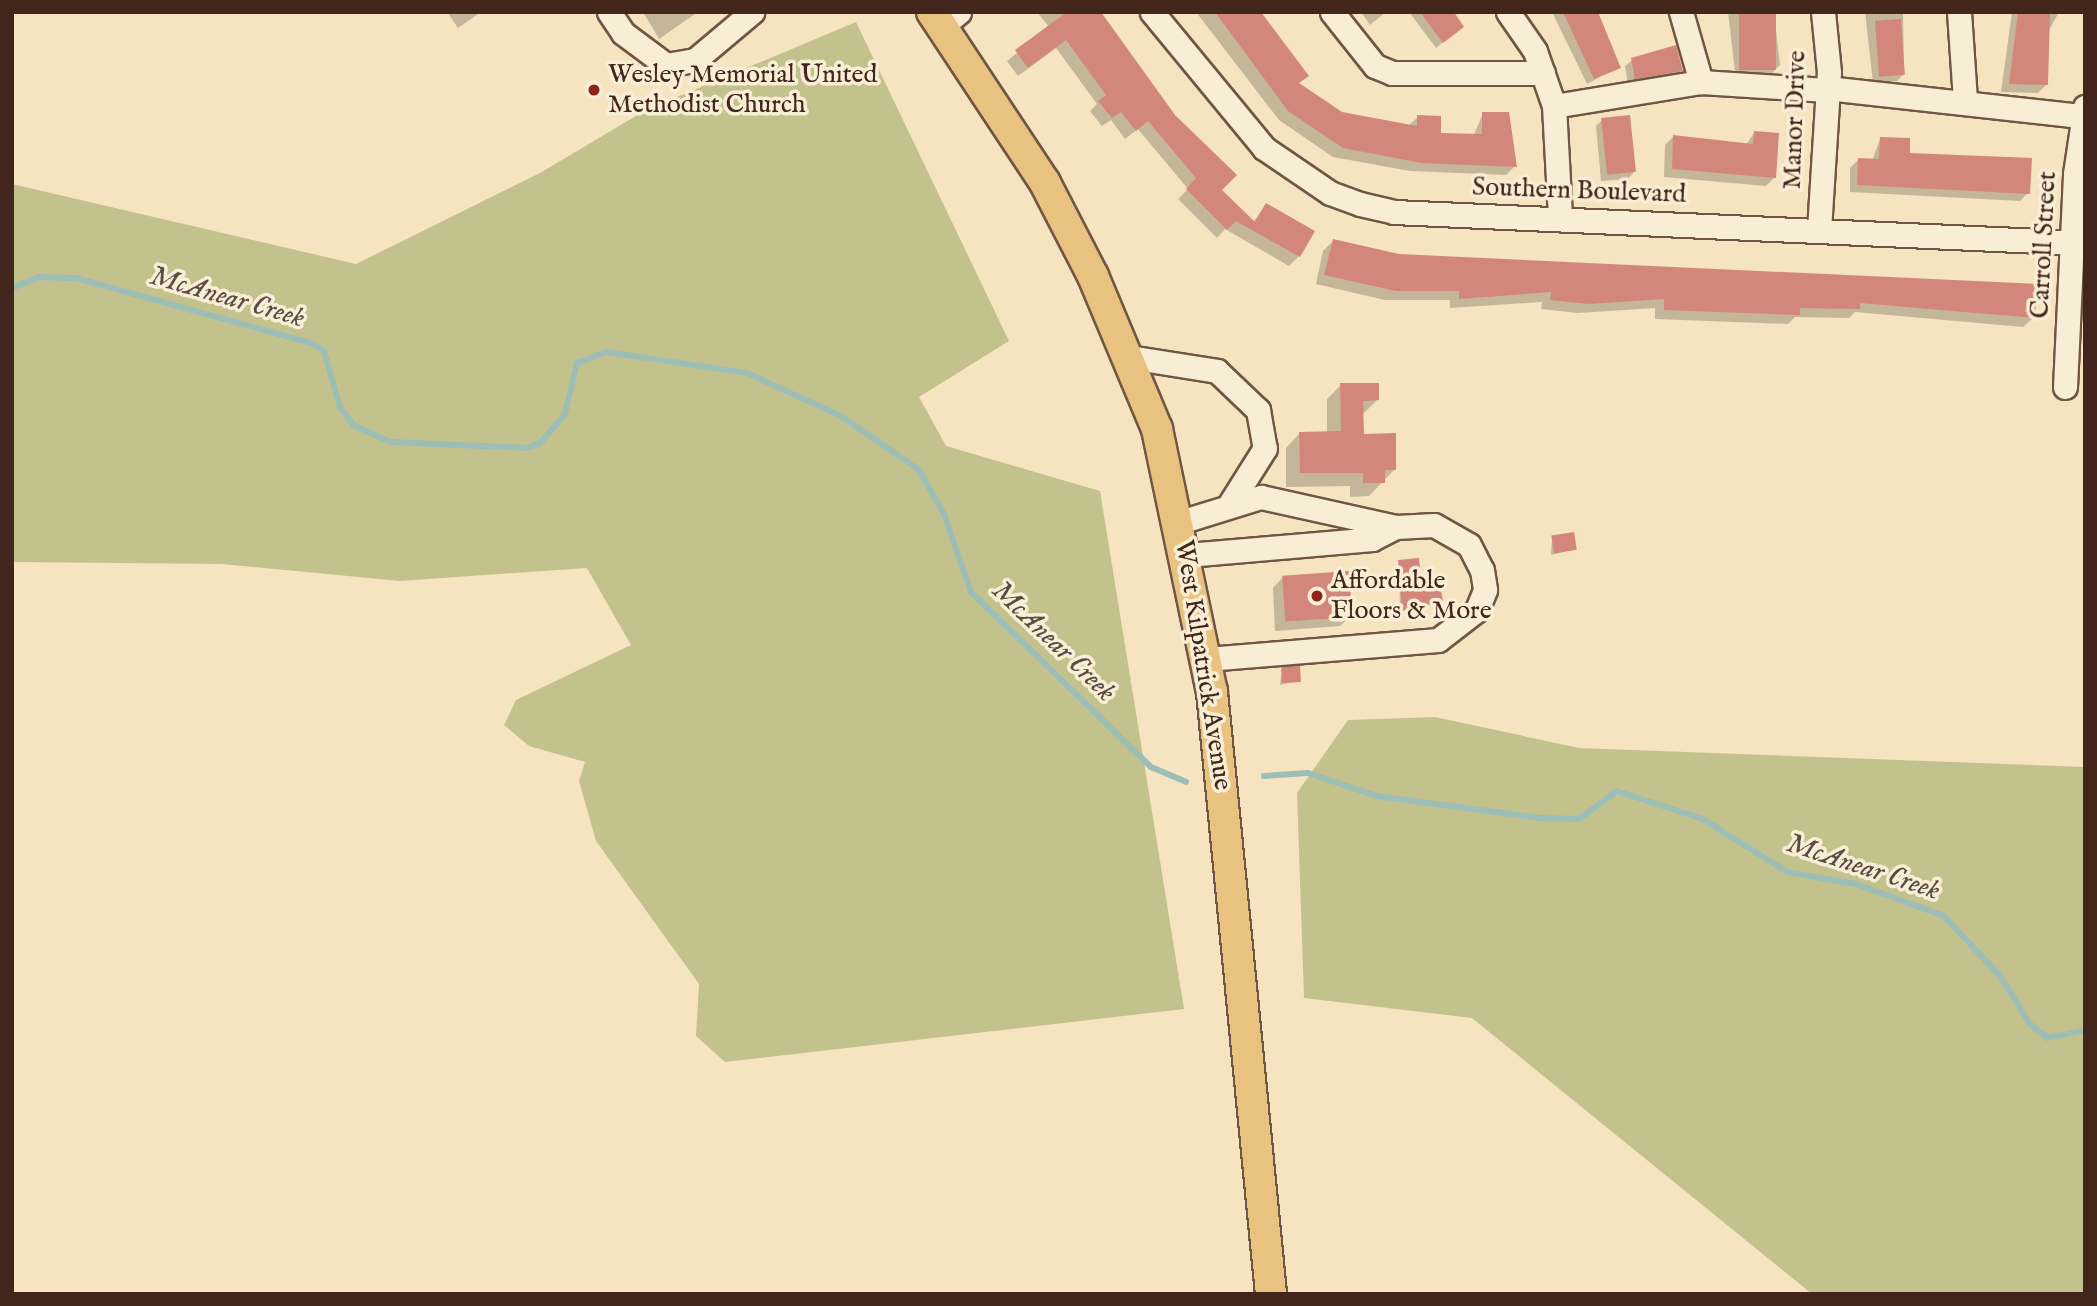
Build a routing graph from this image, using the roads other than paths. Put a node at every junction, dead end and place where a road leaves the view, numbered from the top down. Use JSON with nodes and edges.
{"nodes":[{"id":1,"x":609,"y":12,"type":"edge"},
{"id":2,"x":752,"y":12,"type":"edge"},
{"id":3,"x":1152,"y":12,"type":"edge"},
{"id":4,"x":1332,"y":12,"type":"edge"},
{"id":5,"x":1508,"y":12,"type":"edge"},
{"id":6,"x":1681,"y":12,"type":"edge"},
{"id":7,"x":1823,"y":12,"type":"edge"},
{"id":8,"x":1959,"y":12,"type":"edge"},
{"id":9,"x":944,"y":17,"type":"edge"},
{"id":10,"x":1543,"y":73,"type":"junction"},
{"id":11,"x":1701,"y":82,"type":"junction"},
{"id":12,"x":1827,"y":89,"type":"junction"},
{"id":13,"x":1965,"y":100,"type":"junction"},
{"id":14,"x":1554,"y":106,"type":"junction"},
{"id":15,"x":2083,"y":111,"type":"edge"},
{"id":16,"x":1560,"y":216,"type":"junction"},
{"id":17,"x":1819,"y":230,"type":"junction"},
{"id":18,"x":2078,"y":243,"type":"edge"},
{"id":19,"x":1129,"y":357,"type":"junction"},
{"id":20,"x":2065,"y":387,"type":"dead end"},
{"id":21,"x":1231,"y":502,"type":"junction"},
{"id":22,"x":1180,"y":522,"type":"junction"},
{"id":23,"x":1395,"y":527,"type":"junction"},
{"id":24,"x":1187,"y":555,"type":"junction"},
{"id":25,"x":1207,"y":659,"type":"junction"},
{"id":26,"x":1271,"y":1294,"type":"edge"}],
"edges":[{"from":1,"to":2,"type":"street"},
{"from":3,"to":16,"type":"street","name":"Southern Boulevard"},
{"from":4,"to":10,"type":"street"},
{"from":5,"to":10,"type":"street"},
{"from":6,"to":11,"type":"street"},
{"from":7,"to":12,"type":"street","name":"Manor Drive"},
{"from":8,"to":13,"type":"street"},
{"from":9,"to":19,"type":"main road","name":"West Kilpatrick Avenue"},
{"from":10,"to":14,"type":"street"},
{"from":11,"to":12,"type":"street"},
{"from":11,"to":14,"type":"street"},
{"from":12,"to":13,"type":"street"},
{"from":12,"to":17,"type":"street","name":"Manor Drive"},
{"from":13,"to":15,"type":"street"},
{"from":14,"to":16,"type":"street"},
{"from":15,"to":18,"type":"street","name":"Carroll Street"},
{"from":16,"to":17,"type":"street","name":"Southern Boulevard"},
{"from":17,"to":18,"type":"street","name":"Southern Boulevard"},
{"from":18,"to":20,"type":"street","name":"Carroll Street"},
{"from":19,"to":21,"type":"street"},
{"from":19,"to":22,"type":"main road","name":"West Kilpatrick Avenue"},
{"from":21,"to":22,"type":"street"},
{"from":21,"to":23,"type":"street"},
{"from":22,"to":24,"type":"main road","name":"West Kilpatrick Avenue"},
{"from":23,"to":24,"type":"street"},
{"from":23,"to":25,"type":"street"},
{"from":24,"to":25,"type":"main road","name":"West Kilpatrick Avenue"},
{"from":25,"to":26,"type":"main road","name":"West Kilpatrick Avenue"}]}
